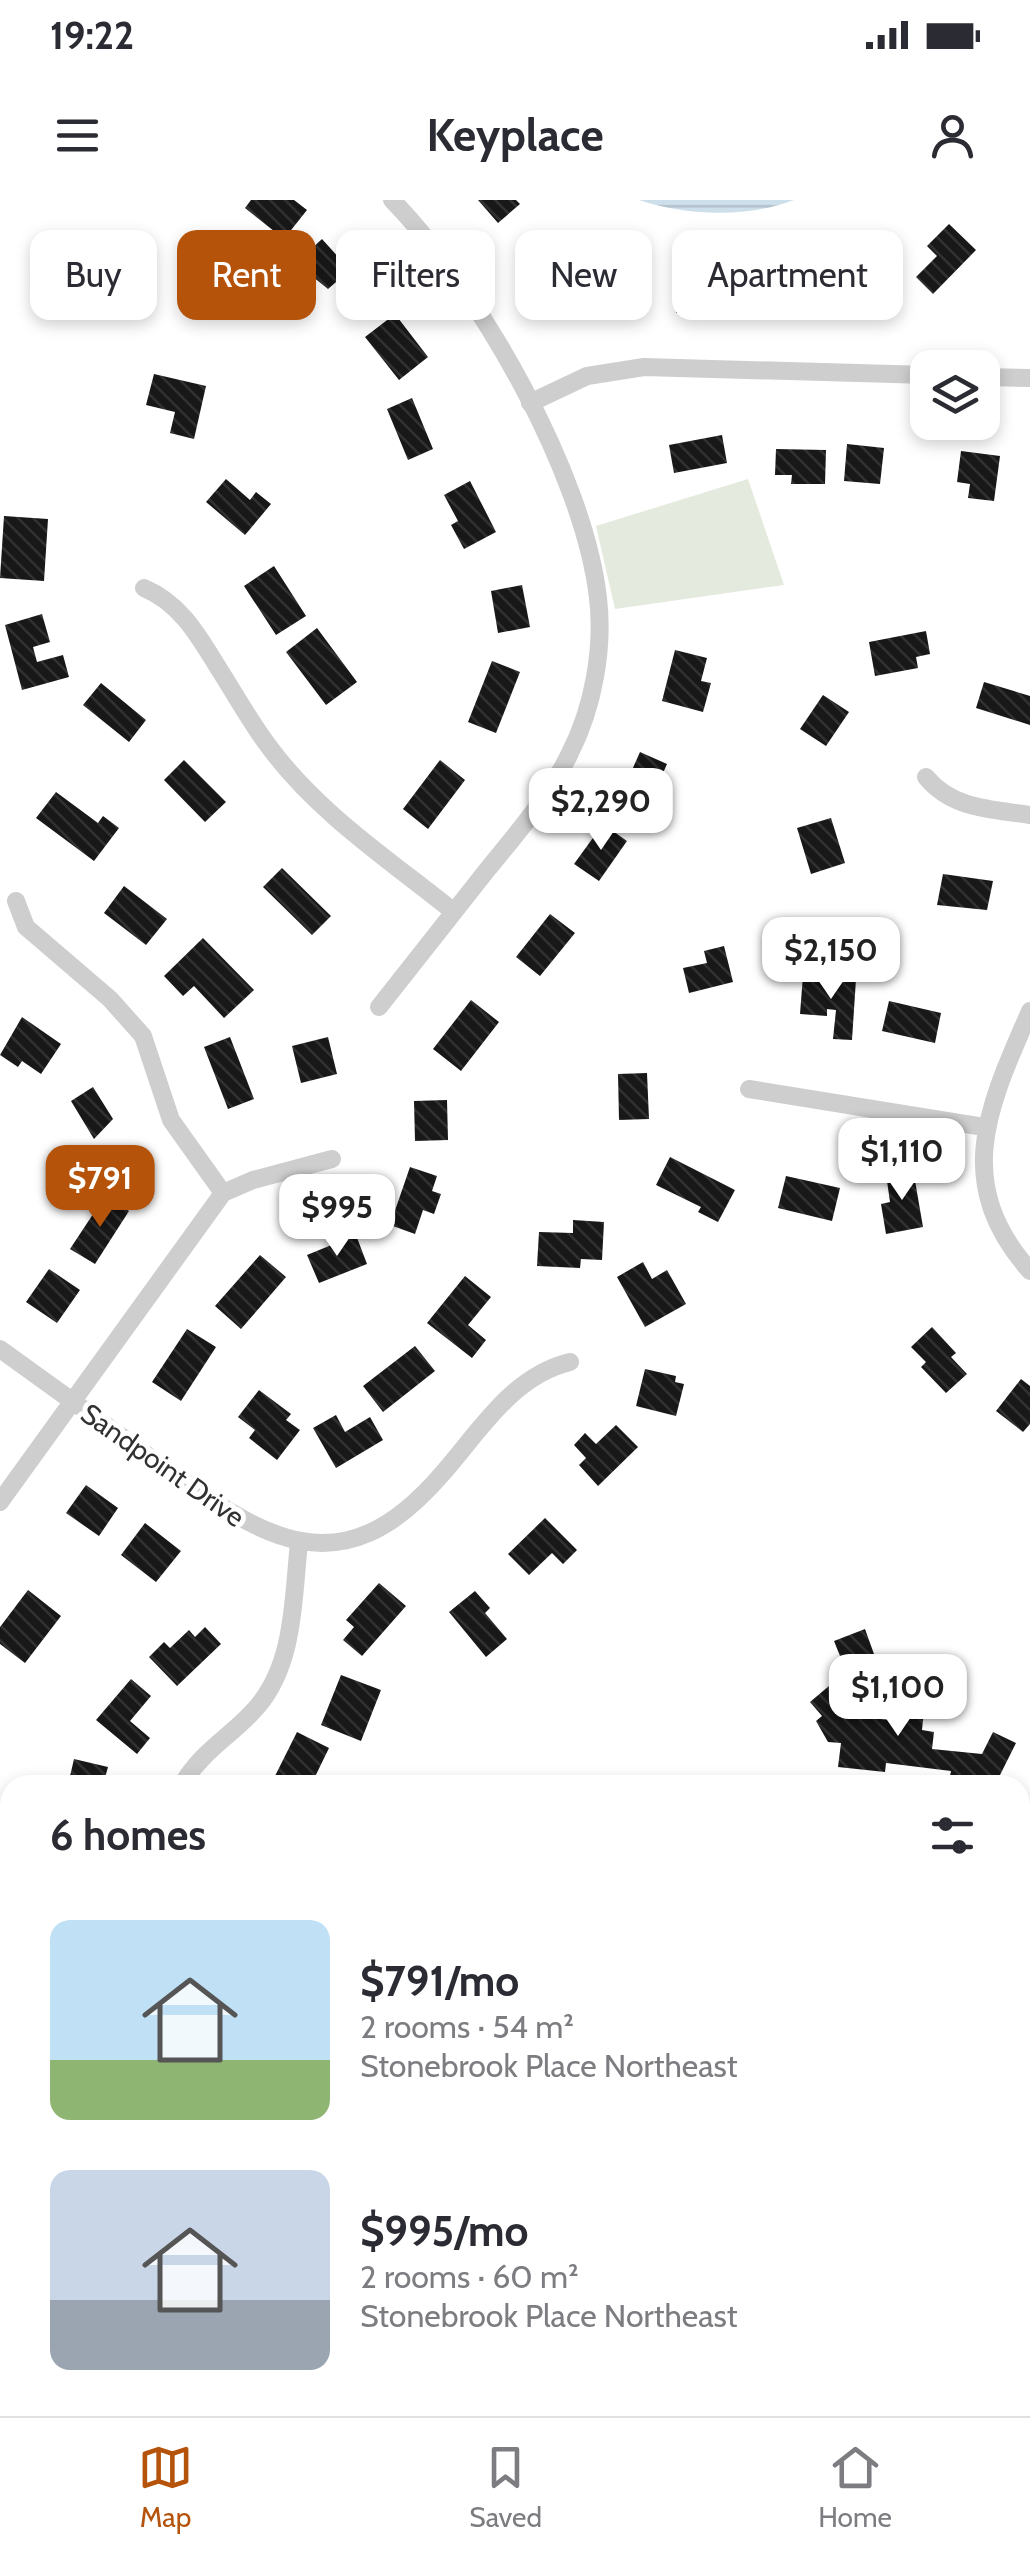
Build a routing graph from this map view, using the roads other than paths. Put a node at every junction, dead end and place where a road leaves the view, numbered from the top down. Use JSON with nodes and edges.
{"nodes":[{"id":1,"x":392,"y":200,"type":"edge"},
{"id":2,"x":910,"y":374,"type":"edge"},
{"id":3,"x":1000,"y":377,"type":"edge"},
{"id":4,"x":1030,"y":378,"type":"edge"},
{"id":5,"x":530,"y":404,"type":"junction"},
{"id":6,"x":144,"y":588,"type":"dead end"},
{"id":7,"x":926,"y":777,"type":"dead end"},
{"id":8,"x":1030,"y":815,"type":"edge"},
{"id":9,"x":16,"y":900,"type":"dead end"},
{"id":10,"x":454,"y":912,"type":"junction"},
{"id":11,"x":380,"y":1007,"type":"dead end"},
{"id":12,"x":1030,"y":1011,"type":"edge"},
{"id":13,"x":749,"y":1089,"type":"dead end"},
{"id":14,"x":984,"y":1127,"type":"junction"},
{"id":15,"x":332,"y":1160,"type":"dead end"},
{"id":16,"x":223,"y":1193,"type":"junction"},
{"id":17,"x":1030,"y":1271,"type":"edge"},
{"id":18,"x":0,"y":1349,"type":"edge"},
{"id":19,"x":570,"y":1362,"type":"dead end"},
{"id":20,"x":72,"y":1401,"type":"junction"},
{"id":21,"x":0,"y":1502,"type":"edge"},
{"id":22,"x":299,"y":1543,"type":"junction"},
{"id":23,"x":189,"y":1775,"type":"edge"}],
"edges":[{"from":1,"to":5,"type":"street"},
{"from":2,"to":5,"type":"street"},
{"from":3,"to":4,"type":"street"},
{"from":5,"to":10,"type":"street"},
{"from":6,"to":10,"type":"street"},
{"from":7,"to":8,"type":"street"},
{"from":9,"to":16,"type":"street"},
{"from":10,"to":11,"type":"street"},
{"from":12,"to":14,"type":"street"},
{"from":13,"to":14,"type":"street"},
{"from":14,"to":17,"type":"street"},
{"from":15,"to":16,"type":"street"},
{"from":16,"to":20,"type":"street"},
{"from":18,"to":20,"type":"street","name":"Sandpoint Drive"},
{"from":19,"to":22,"type":"street","name":"Sandpoint Drive"},
{"from":20,"to":21,"type":"street"},
{"from":20,"to":22,"type":"street","name":"Sandpoint Drive"},
{"from":22,"to":23,"type":"street"}]}
